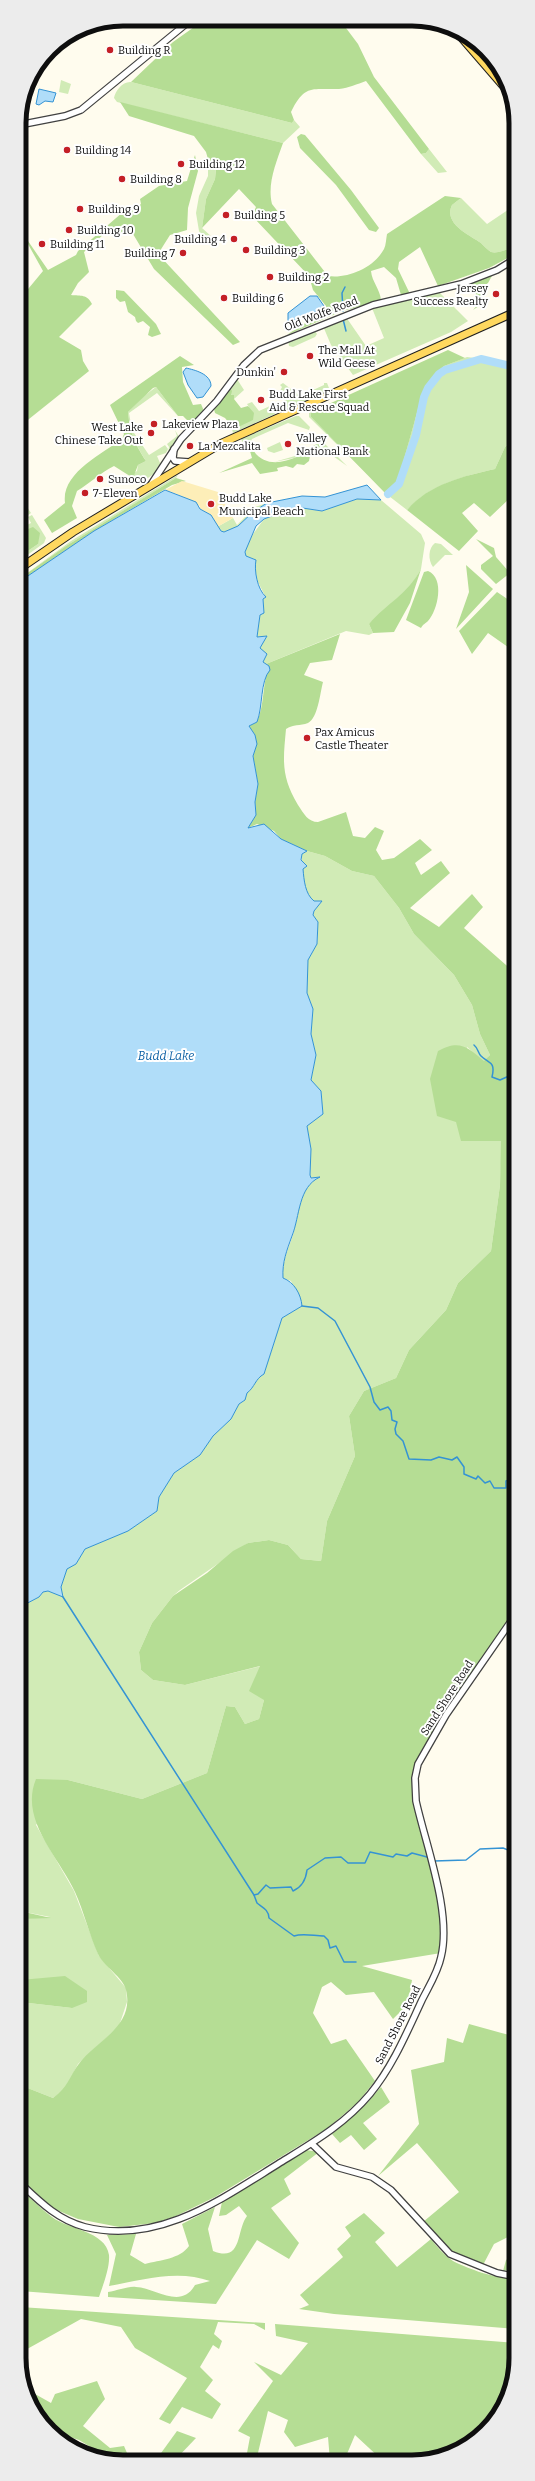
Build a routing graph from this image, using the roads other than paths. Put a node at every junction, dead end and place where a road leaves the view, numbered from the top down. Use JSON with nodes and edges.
{"nodes":[{"id":1,"x":185,"y":26,"type":"edge"},
{"id":2,"x":466,"y":42,"type":"edge"},
{"id":3,"x":500,"y":82,"type":"edge"},
{"id":4,"x":26,"y":124,"type":"edge"},
{"id":5,"x":509,"y":263,"type":"edge"},
{"id":6,"x":509,"y":315,"type":"edge"},
{"id":7,"x":174,"y":449,"type":"junction"},
{"id":8,"x":189,"y":462,"type":"junction"},
{"id":9,"x":150,"y":486,"type":"junction"},
{"id":10,"x":26,"y":564,"type":"edge"},
{"id":11,"x":509,"y":1624,"type":"edge"},
{"id":12,"x":312,"y":2144,"type":"junction"},
{"id":13,"x":26,"y":2189,"type":"edge"},
{"id":14,"x":509,"y":2272,"type":"edge"}],
"edges":[{"from":1,"to":4,"type":"street"},
{"from":2,"to":3,"type":"main road"},
{"from":5,"to":7,"type":"street","name":"Old Wolfe Road"},
{"from":6,"to":8,"type":"main road"},
{"from":7,"to":8,"type":"street"},
{"from":7,"to":9,"type":"street","name":"Old Wolfe Road"},
{"from":8,"to":9,"type":"main road"},
{"from":9,"to":10,"type":"main road"},
{"from":11,"to":12,"type":"street","name":"Sand Shore Road"},
{"from":12,"to":13,"type":"street","name":"Sand Shore Road"},
{"from":12,"to":14,"type":"street"}]}
